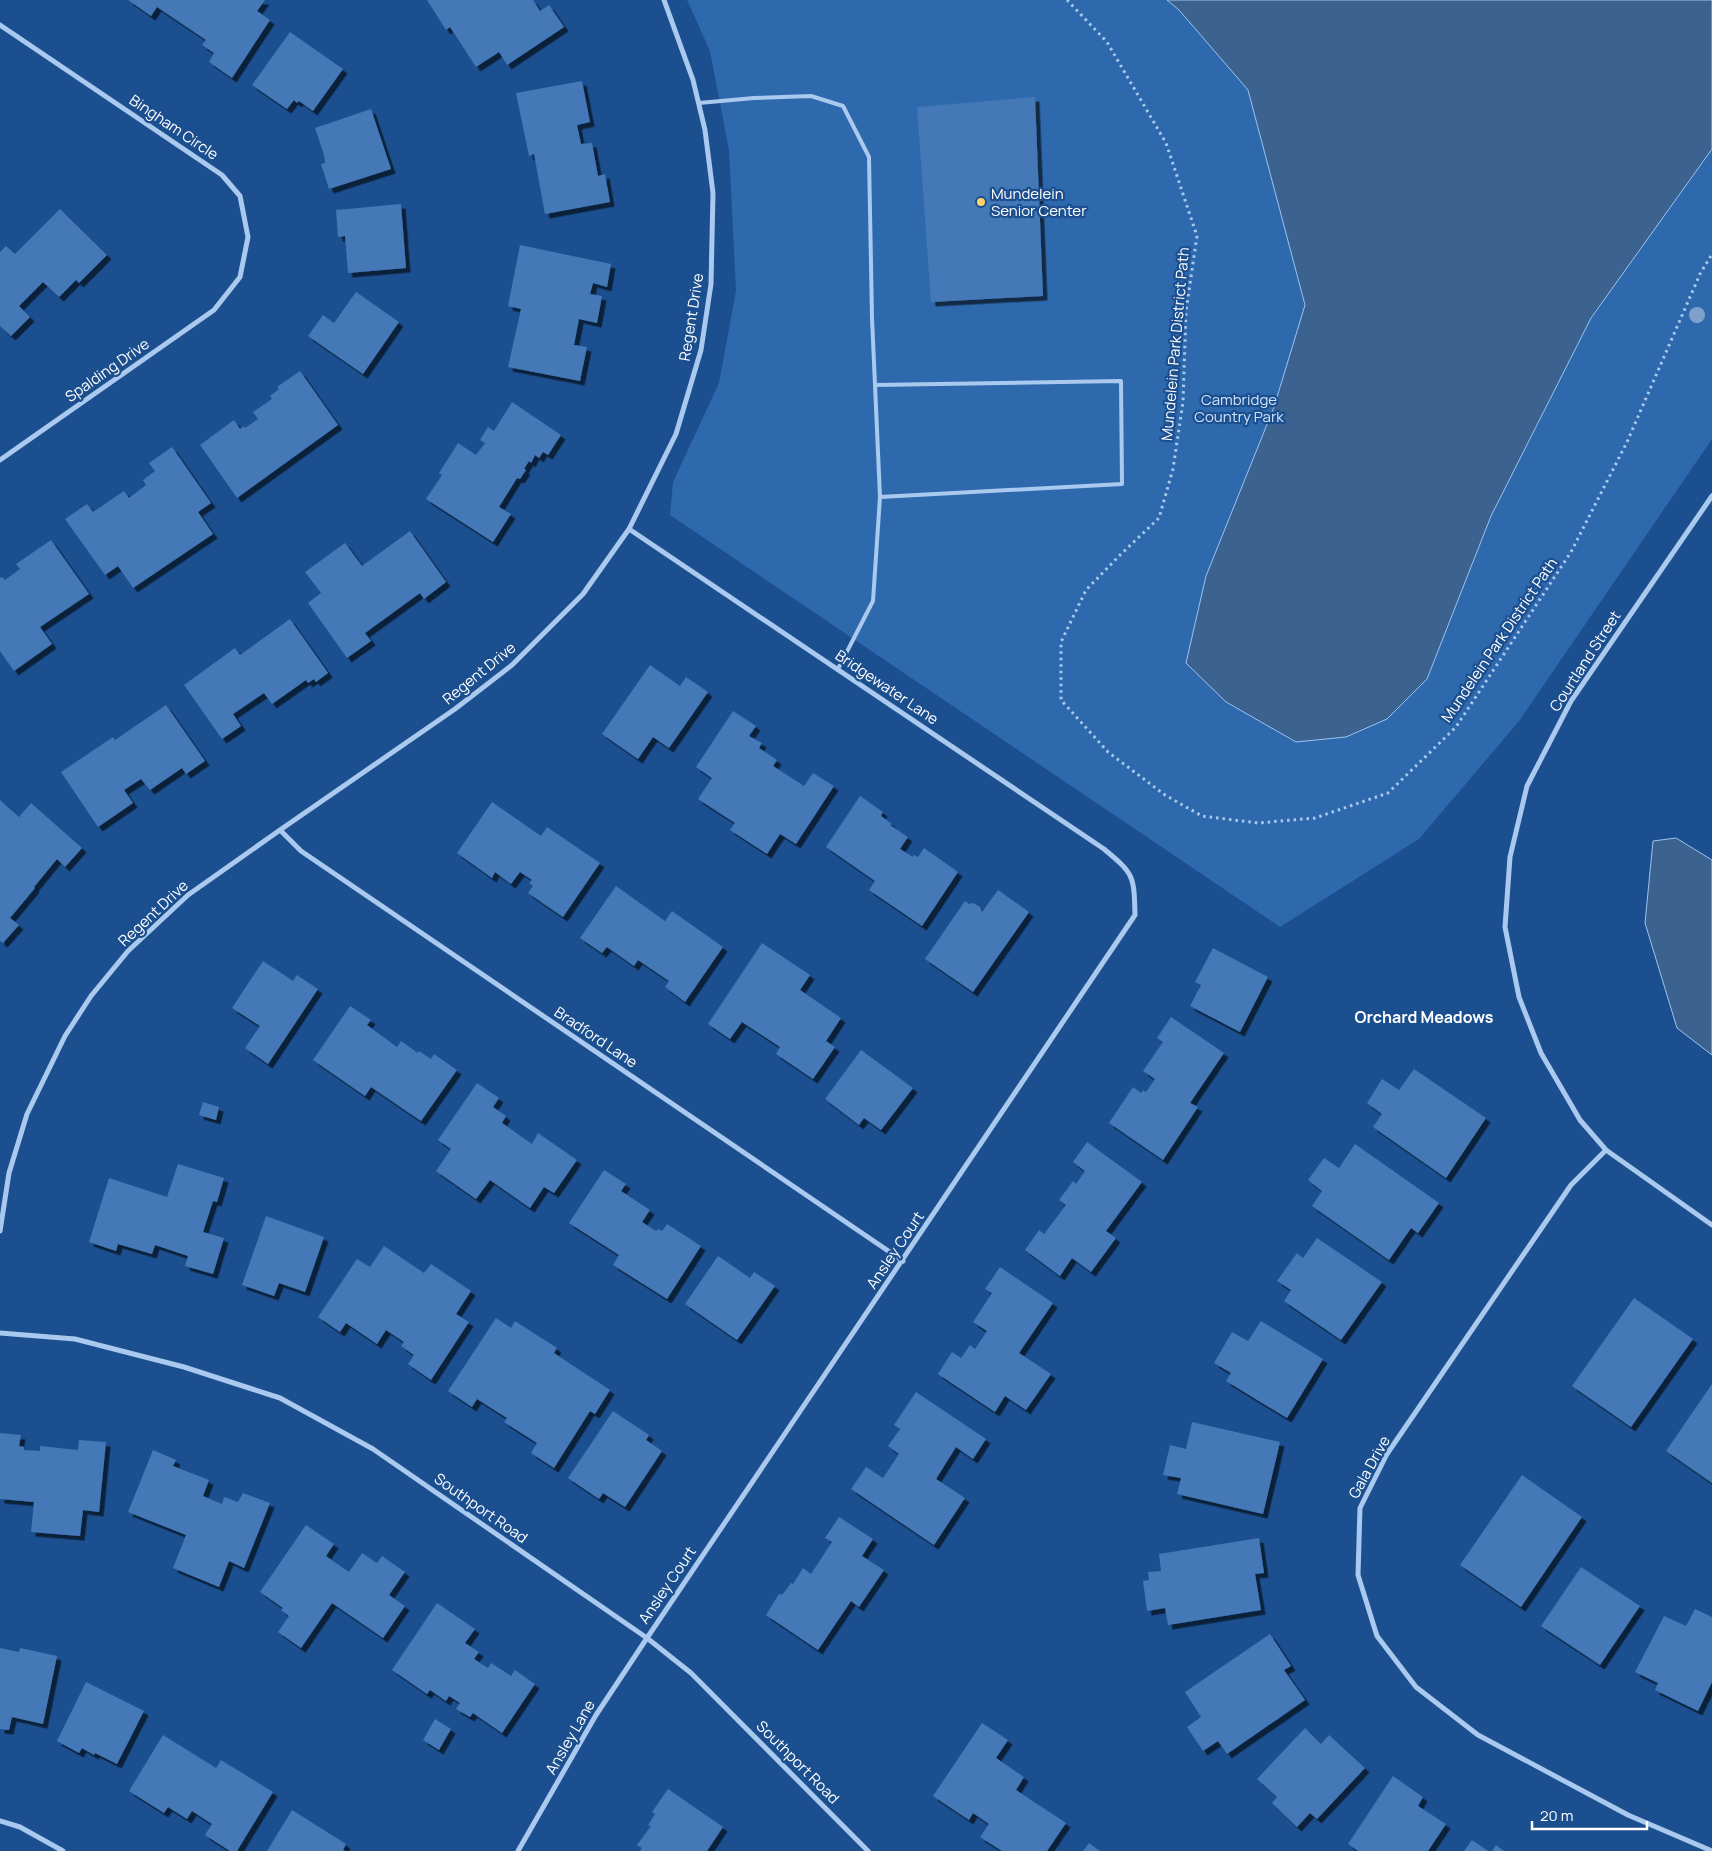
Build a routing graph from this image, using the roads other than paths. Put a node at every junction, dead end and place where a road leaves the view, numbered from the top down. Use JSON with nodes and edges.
{"nodes":[{"id":1,"x":664,"y":0,"type":"edge"},
{"id":2,"x":0,"y":25,"type":"edge"},
{"id":3,"x":699,"y":103,"type":"junction"},
{"id":4,"x":225,"y":296,"type":"joint"},
{"id":5,"x":875,"y":386,"type":"junction"},
{"id":6,"x":0,"y":460,"type":"edge"},
{"id":7,"x":1712,"y":496,"type":"edge"},
{"id":8,"x":880,"y":497,"type":"junction"},
{"id":9,"x":630,"y":529,"type":"junction"},
{"id":10,"x":838,"y":670,"type":"junction"},
{"id":11,"x":280,"y":830,"type":"junction"},
{"id":12,"x":1128,"y":869,"type":"joint"},
{"id":13,"x":1606,"y":1150,"type":"junction"},
{"id":14,"x":1712,"y":1225,"type":"edge"},
{"id":15,"x":0,"y":1231,"type":"edge"},
{"id":16,"x":903,"y":1261,"type":"junction"},
{"id":17,"x":0,"y":1333,"type":"edge"},
{"id":18,"x":647,"y":1638,"type":"junction"},
{"id":19,"x":0,"y":1821,"type":"edge"},
{"id":20,"x":64,"y":1851,"type":"edge"},
{"id":21,"x":518,"y":1851,"type":"edge"},
{"id":22,"x":868,"y":1851,"type":"edge"},
{"id":23,"x":1712,"y":1851,"type":"edge"}],
"edges":[{"from":1,"to":3,"type":"street","name":"Regent Drive"},
{"from":2,"to":4,"type":"street","name":"Bingham Circle"},
{"from":3,"to":5,"type":"lane"},
{"from":3,"to":9,"type":"street","name":"Regent Drive"},
{"from":4,"to":6,"type":"street","name":"Spalding Drive"},
{"from":5,"to":8,"type":"lane"},
{"from":5,"to":8,"type":"lane"},
{"from":7,"to":13,"type":"street","name":"Courtland Street"},
{"from":8,"to":10,"type":"lane"},
{"from":9,"to":10,"type":"street","name":"Bridgewater Lane"},
{"from":9,"to":11,"type":"street","name":"Regent Drive"},
{"from":10,"to":12,"type":"street","name":"Bridgewater Lane"},
{"from":11,"to":15,"type":"street","name":"Regent Drive"},
{"from":11,"to":16,"type":"street","name":"Bradford Lane"},
{"from":12,"to":16,"type":"street","name":"Ansley Court"},
{"from":13,"to":14,"type":"street","name":"Courtland Street"},
{"from":13,"to":23,"type":"street","name":"Gala Drive"},
{"from":16,"to":18,"type":"street","name":"Ansley Court"},
{"from":17,"to":18,"type":"street","name":"Southport Road"},
{"from":18,"to":21,"type":"street","name":"Ansley Lane"},
{"from":18,"to":22,"type":"street","name":"Southport Road"},
{"from":19,"to":20,"type":"street"}]}
